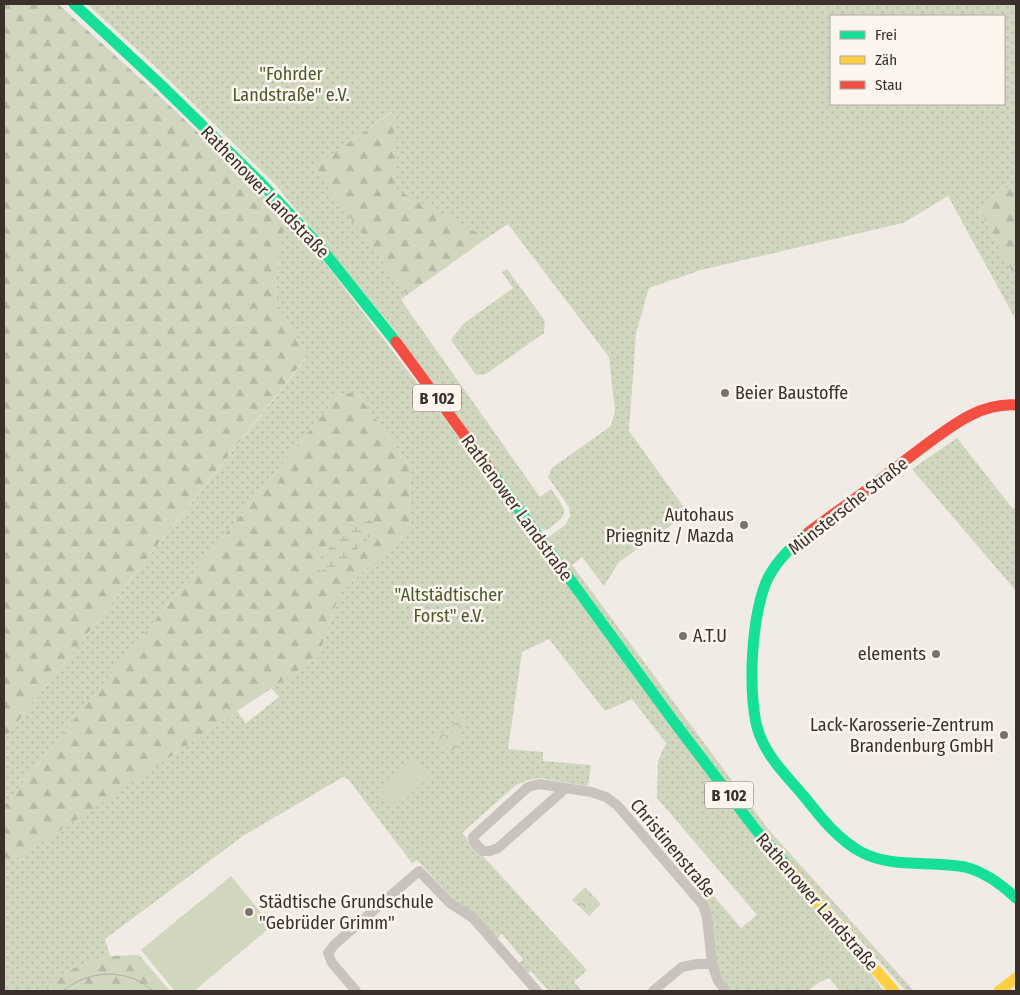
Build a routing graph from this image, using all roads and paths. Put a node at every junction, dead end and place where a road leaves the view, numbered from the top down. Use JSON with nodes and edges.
{"nodes":[{"id":1,"x":74,"y":4,"type":"edge"},
{"id":2,"x":1016,"y":405,"type":"edge"},
{"id":3,"x":566,"y":788,"type":"junction"},
{"id":4,"x":1016,"y":898,"type":"edge"},
{"id":5,"x":712,"y":964,"type":"junction"},
{"id":6,"x":1016,"y":978,"type":"edge"},
{"id":7,"x":356,"y":991,"type":"edge"},
{"id":8,"x":537,"y":991,"type":"edge"},
{"id":9,"x":653,"y":991,"type":"edge"},
{"id":10,"x":726,"y":991,"type":"edge"},
{"id":11,"x":894,"y":991,"type":"edge"},
{"id":12,"x":999,"y":991,"type":"edge"}],
"edges":[{"from":1,"to":11,"type":"main road","name":"Rathenower Landstraße","number":"B 102"},
{"from":2,"to":4,"type":"main road","name":"Münstersche Straße"},
{"from":3,"to":3,"type":"street","name":"Christinenstraße"},
{"from":3,"to":5,"type":"street","name":"Christinenstraße"},
{"from":5,"to":9,"type":"street"},
{"from":5,"to":10,"type":"street","name":"Christinenstraße"},
{"from":6,"to":12,"type":"main road"},
{"from":7,"to":8,"type":"street"}]}
